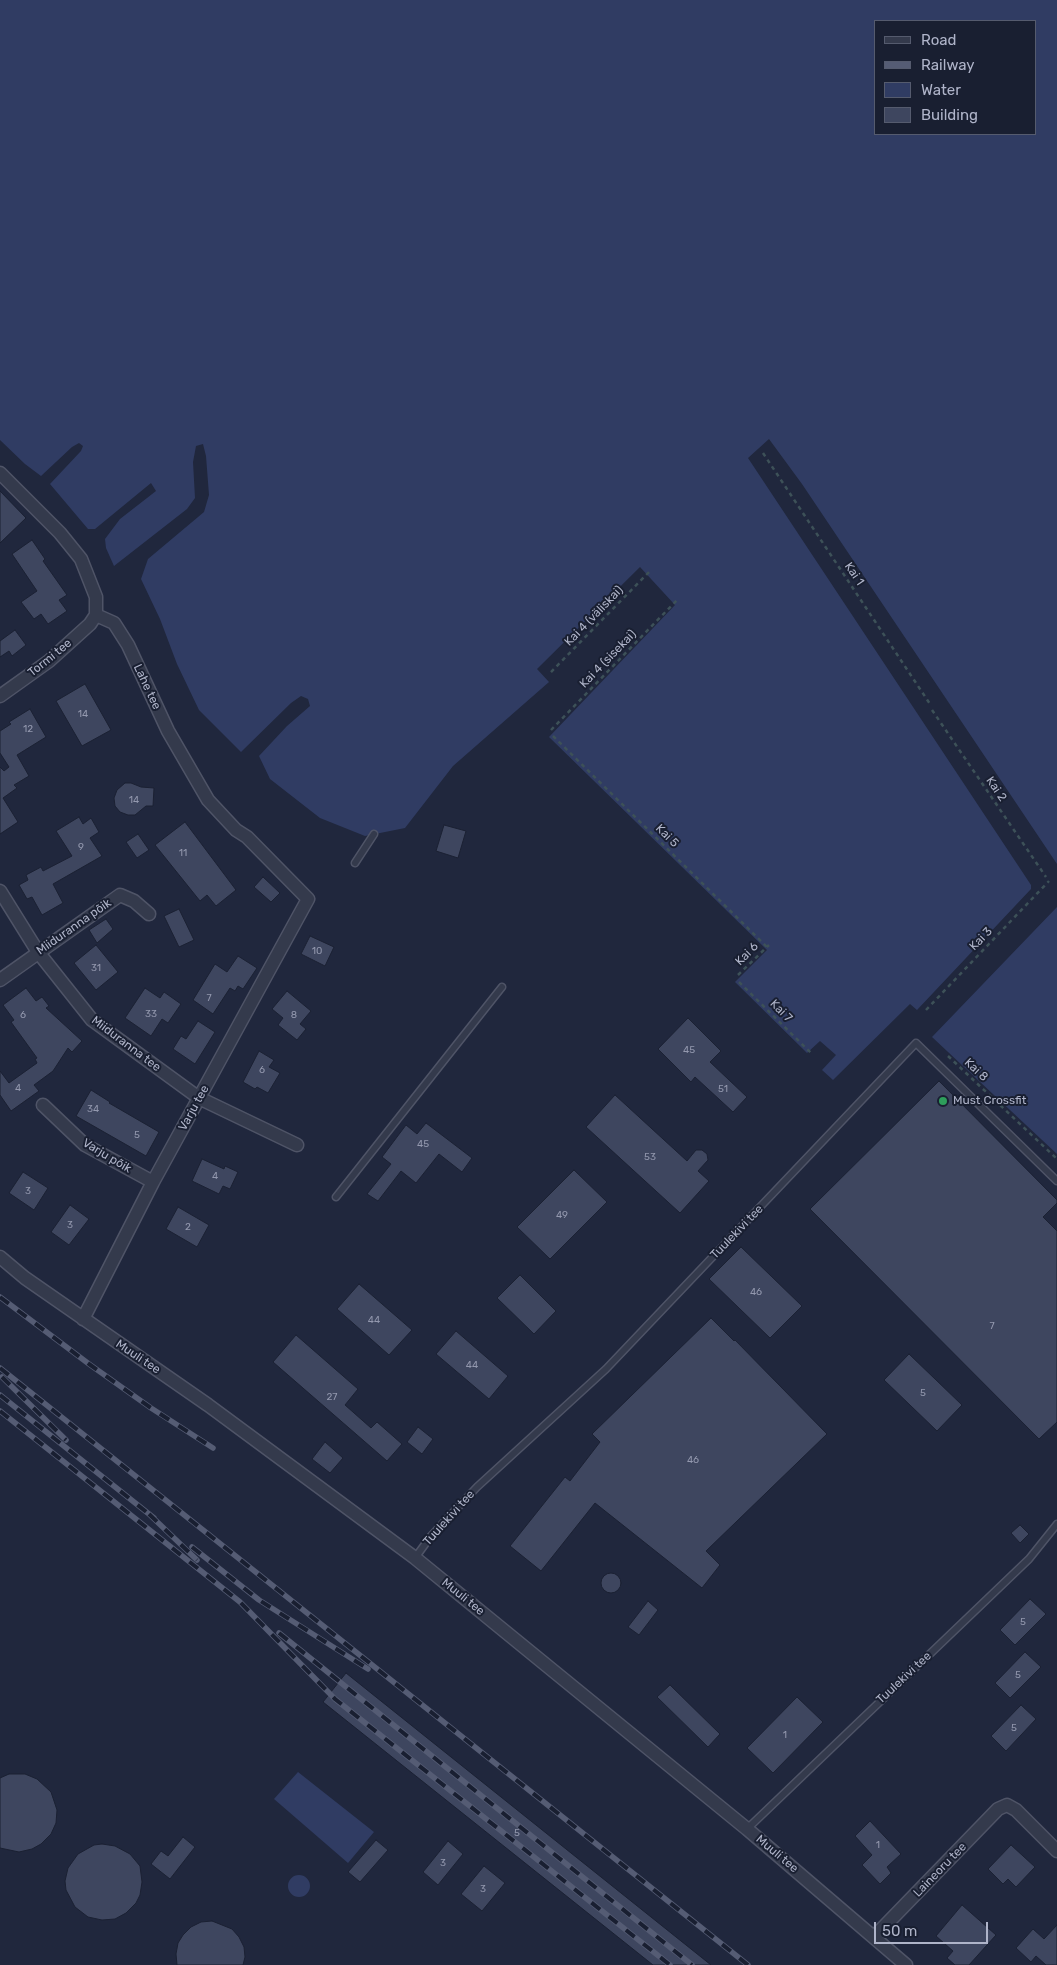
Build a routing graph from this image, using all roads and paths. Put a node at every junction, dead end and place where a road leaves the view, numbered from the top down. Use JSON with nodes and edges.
{"nodes":[{"id":1,"x":763,"y":453,"type":"dead end"},
{"id":2,"x":0,"y":473,"type":"edge"},
{"id":3,"x":650,"y":571,"type":"dead end"},
{"id":4,"x":678,"y":599,"type":"dead end"},
{"id":5,"x":96,"y":615,"type":"junction"},
{"id":6,"x":551,"y":672,"type":"dead end"},
{"id":7,"x":0,"y":696,"type":"edge"},
{"id":8,"x":930,"y":704,"type":"dead end"},
{"id":9,"x":932,"y":710,"type":"dead end"},
{"id":10,"x":551,"y":730,"type":"dead end"},
{"id":11,"x":553,"y":736,"type":"dead end"},
{"id":12,"x":374,"y":834,"type":"dead end"},
{"id":13,"x":355,"y":863,"type":"dead end"},
{"id":14,"x":1046,"y":877,"type":"dead end"},
{"id":15,"x":1049,"y":881,"type":"dead end"},
{"id":16,"x":0,"y":891,"type":"edge"},
{"id":17,"x":308,"y":899,"type":"joint"},
{"id":18,"x":149,"y":914,"type":"dead end"},
{"id":19,"x":769,"y":947,"type":"joint"},
{"id":20,"x":38,"y":952,"type":"junction"},
{"id":21,"x":738,"y":976,"type":"dead end"},
{"id":22,"x":0,"y":980,"type":"edge"},
{"id":23,"x":739,"y":982,"type":"dead end"},
{"id":24,"x":502,"y":987,"type":"dead end"},
{"id":25,"x":926,"y":1010,"type":"dead end"},
{"id":26,"x":812,"y":1053,"type":"dead end"},
{"id":27,"x":948,"y":1056,"type":"dead end"},
{"id":28,"x":199,"y":1098,"type":"junction"},
{"id":29,"x":43,"y":1105,"type":"dead end"},
{"id":30,"x":297,"y":1145,"type":"dead end"},
{"id":31,"x":1057,"y":1159,"type":"edge"},
{"id":32,"x":1057,"y":1181,"type":"edge"},
{"id":33,"x":153,"y":1182,"type":"junction"},
{"id":34,"x":336,"y":1197,"type":"dead end"},
{"id":35,"x":0,"y":1257,"type":"edge"},
{"id":36,"x":83,"y":1319,"type":"junction"},
{"id":37,"x":1057,"y":1524,"type":"edge"},
{"id":38,"x":415,"y":1558,"type":"junction"},
{"id":39,"x":747,"y":1829,"type":"junction"},
{"id":40,"x":1057,"y":1851,"type":"edge"},
{"id":41,"x":874,"y":1937,"type":"junction"},
{"id":42,"x":906,"y":1965,"type":"edge"}],
"edges":[{"from":1,"to":8,"type":"path","name":"Kai 1"},
{"from":2,"to":5,"type":"street"},
{"from":3,"to":6,"type":"path","name":"Kai 4 (väliskai)"},
{"from":4,"to":10,"type":"path","name":"Kai 4 (sisekai)"},
{"from":5,"to":7,"type":"street","name":"Tormi tee"},
{"from":5,"to":17,"type":"street","name":"Lahe tee"},
{"from":9,"to":14,"type":"path","name":"Kai 2"},
{"from":11,"to":19,"type":"path","name":"Kai 5"},
{"from":12,"to":13,"type":"lane"},
{"from":15,"to":25,"type":"path","name":"Kai 3"},
{"from":16,"to":20,"type":"street","name":"Miiduranna tee"},
{"from":17,"to":28,"type":"street","name":"Varju tee"},
{"from":18,"to":20,"type":"street","name":"Miiduranna põik"},
{"from":19,"to":21,"type":"path","name":"Kai 6"},
{"from":20,"to":22,"type":"street","name":"Miiduranna põik"},
{"from":20,"to":28,"type":"street","name":"Miiduranna tee"},
{"from":23,"to":26,"type":"path","name":"Kai 7"},
{"from":24,"to":34,"type":"lane"},
{"from":27,"to":31,"type":"path","name":"Kai 8"},
{"from":28,"to":30,"type":"street","name":"Miiduranna tee"},
{"from":28,"to":33,"type":"street","name":"Varju tee"},
{"from":29,"to":33,"type":"street","name":"Varju põik"},
{"from":32,"to":38,"type":"lane","name":"Tuulekivi tee"},
{"from":33,"to":36,"type":"street","name":"Varju tee"},
{"from":35,"to":36,"type":"street","name":"Muuli tee"},
{"from":36,"to":38,"type":"street","name":"Muuli tee"},
{"from":37,"to":39,"type":"lane","name":"Tuulekivi tee"},
{"from":38,"to":39,"type":"street","name":"Muuli tee"},
{"from":39,"to":41,"type":"street","name":"Muuli tee"},
{"from":40,"to":41,"type":"street","name":"Laineoru tee"},
{"from":41,"to":42,"type":"street","name":"Muuli tee"}]}
